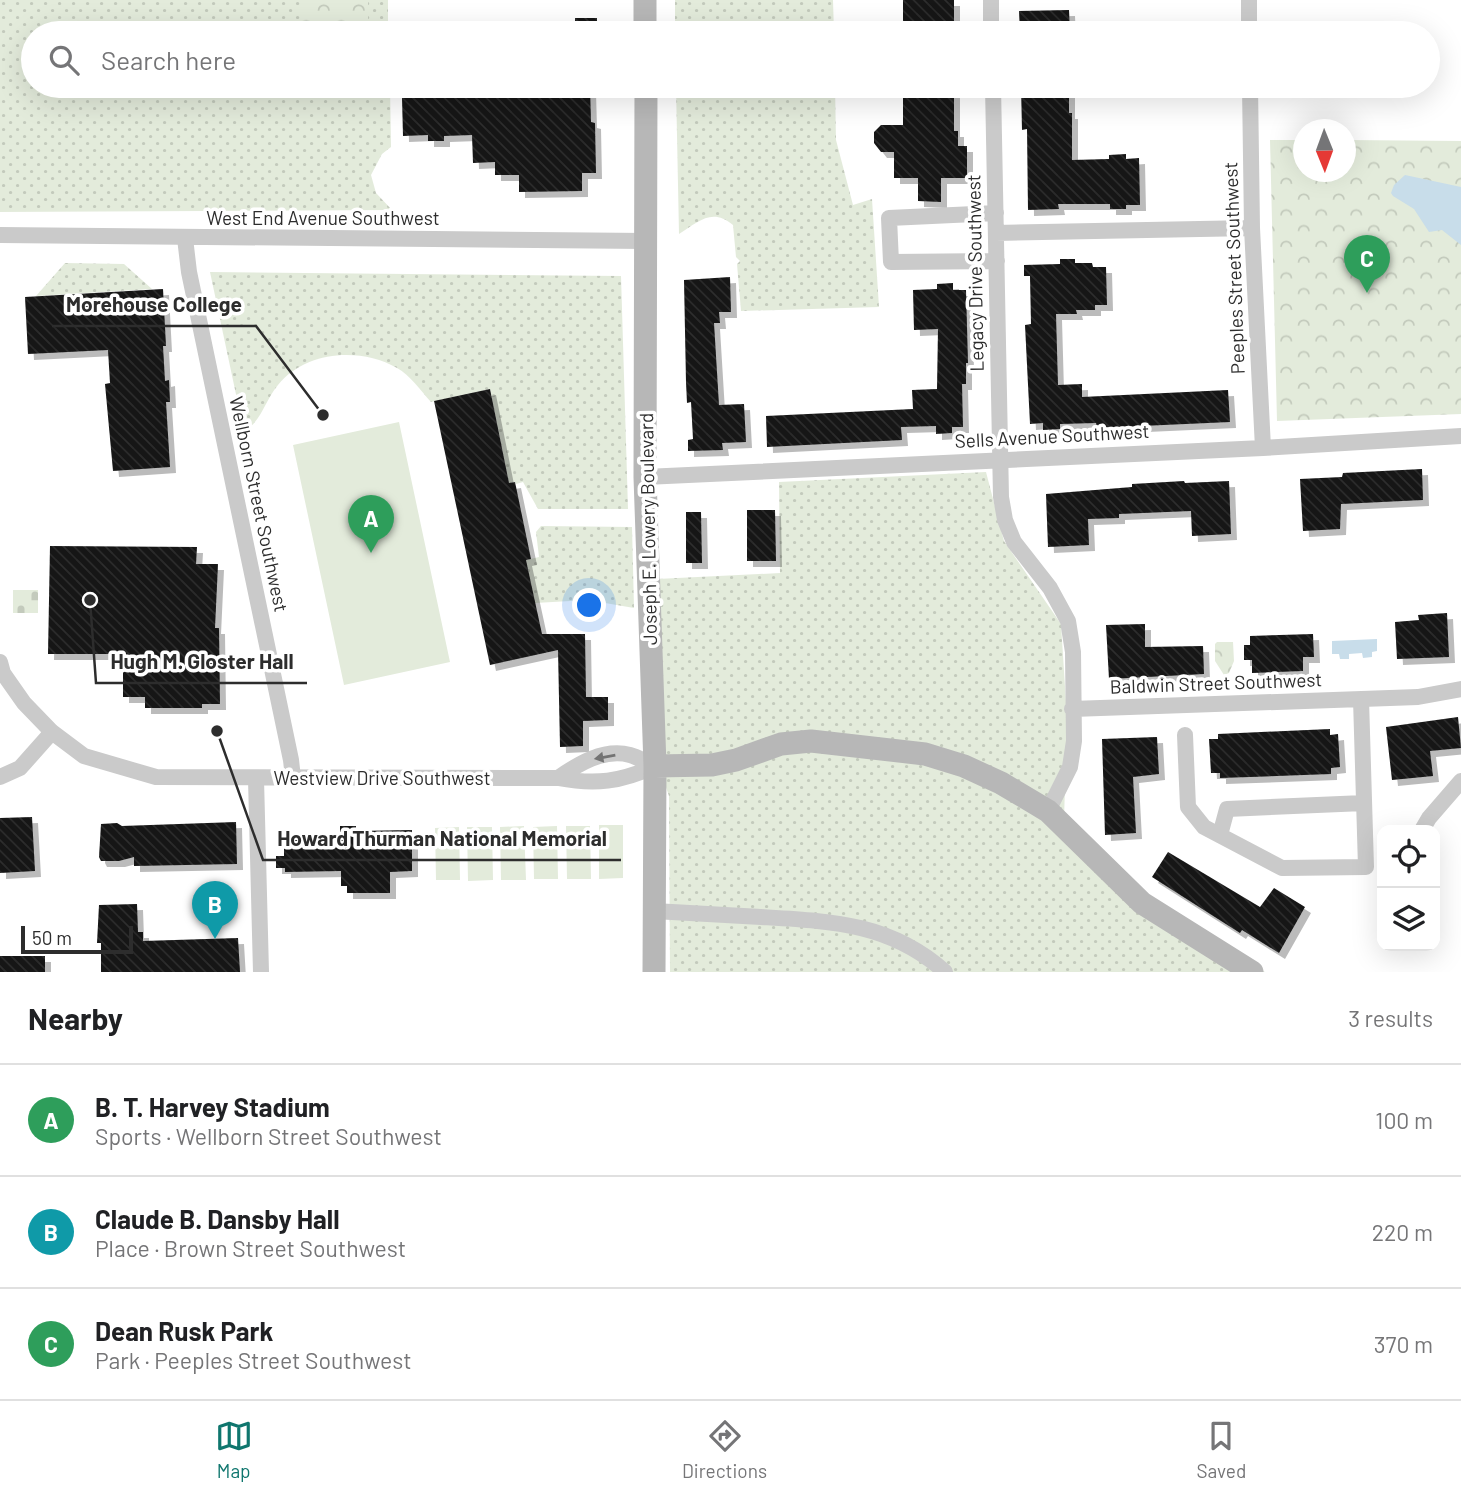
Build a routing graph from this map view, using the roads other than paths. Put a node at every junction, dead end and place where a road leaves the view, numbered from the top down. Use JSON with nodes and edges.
{"nodes":[{"id":1,"x":645,"y":0,"type":"edge"},
{"id":2,"x":990,"y":0,"type":"edge"},
{"id":3,"x":1249,"y":0,"type":"edge"},
{"id":4,"x":645,"y":21,"type":"edge"},
{"id":5,"x":991,"y":21,"type":"edge"},
{"id":6,"x":1249,"y":21,"type":"edge"},
{"id":7,"x":646,"y":98,"type":"edge"},
{"id":8,"x":993,"y":98,"type":"edge"},
{"id":9,"x":1250,"y":98,"type":"edge"},
{"id":10,"x":996,"y":213,"type":"junction"},
{"id":11,"x":1252,"y":228,"type":"junction"},
{"id":12,"x":996,"y":233,"type":"junction"},
{"id":13,"x":0,"y":235,"type":"edge"},
{"id":14,"x":185,"y":238,"type":"junction"},
{"id":15,"x":646,"y":242,"type":"junction"},
{"id":16,"x":997,"y":261,"type":"junction"},
{"id":17,"x":1461,"y":436,"type":"edge"},
{"id":18,"x":1263,"y":448,"type":"junction"},
{"id":19,"x":999,"y":459,"type":"junction"},
{"id":20,"x":645,"y":477,"type":"junction"},
{"id":21,"x":0,"y":662,"type":"edge"},
{"id":22,"x":1461,"y":689,"type":"edge"},
{"id":23,"x":1362,"y":699,"type":"junction"},
{"id":24,"x":1072,"y":709,"type":"junction"},
{"id":25,"x":52,"y":732,"type":"junction"},
{"id":26,"x":1185,"y":735,"type":"dead end"},
{"id":27,"x":655,"y":766,"type":"junction"},
{"id":28,"x":0,"y":777,"type":"edge"},
{"id":29,"x":293,"y":778,"type":"junction"},
{"id":30,"x":558,"y":778,"type":"junction"},
{"id":31,"x":256,"y":779,"type":"junction"},
{"id":32,"x":1461,"y":781,"type":"edge"},
{"id":33,"x":1364,"y":803,"type":"junction"},
{"id":34,"x":1048,"y":811,"type":"junction"},
{"id":35,"x":1425,"y":825,"type":"edge"},
{"id":36,"x":1220,"y":835,"type":"junction"},
{"id":37,"x":1377,"y":865,"type":"edge"},
{"id":38,"x":1366,"y":867,"type":"junction"},
{"id":39,"x":654,"y":911,"type":"junction"},
{"id":40,"x":261,"y":972,"type":"edge"},
{"id":41,"x":654,"y":972,"type":"edge"},
{"id":42,"x":945,"y":972,"type":"edge"},
{"id":43,"x":1252,"y":972,"type":"edge"}],
"edges":[{"from":1,"to":4,"type":"main road"},
{"from":2,"to":5,"type":"street"},
{"from":3,"to":6,"type":"street"},
{"from":7,"to":15,"type":"main road","name":"Joseph E. Lowery Boulevard"},
{"from":8,"to":10,"type":"street","name":"Legacy Drive Southwest"},
{"from":9,"to":11,"type":"street","name":"Peeples Street Southwest"},
{"from":10,"to":12,"type":"street","name":"Legacy Drive Southwest"},
{"from":10,"to":16,"type":"street"},
{"from":11,"to":12,"type":"street"},
{"from":11,"to":18,"type":"street","name":"Peeples Street Southwest"},
{"from":12,"to":16,"type":"street","name":"Legacy Drive Southwest"},
{"from":13,"to":14,"type":"street","name":"West End Avenue Southwest"},
{"from":14,"to":15,"type":"street","name":"West End Avenue Southwest"},
{"from":14,"to":29,"type":"street","name":"Wellborn Street Southwest"},
{"from":15,"to":20,"type":"main road","name":"Joseph E. Lowery Boulevard"},
{"from":16,"to":19,"type":"street","name":"Legacy Drive Southwest"},
{"from":17,"to":18,"type":"street","name":"Sells Avenue Southwest"},
{"from":18,"to":19,"type":"street","name":"Sells Avenue Southwest"},
{"from":19,"to":20,"type":"street","name":"Sells Avenue Southwest"},
{"from":19,"to":24,"type":"street","name":"Legacy Drive Southwest"},
{"from":20,"to":27,"type":"main road","name":"Joseph E. Lowery Boulevard"},
{"from":21,"to":25,"type":"street","name":"Westview Drive Southwest"},
{"from":22,"to":23,"type":"street","name":"Baldwin Street Southwest"},
{"from":23,"to":24,"type":"street","name":"Baldwin Street Southwest"},
{"from":23,"to":33,"type":"street"},
{"from":24,"to":34,"type":"street","name":"Legacy Drive Southwest"},
{"from":25,"to":28,"type":"street"},
{"from":25,"to":31,"type":"street","name":"Westview Drive Southwest"},
{"from":26,"to":36,"type":"street"},
{"from":27,"to":30,"type":"street","name":"Westview Drive Southwest"},
{"from":27,"to":30,"type":"street","name":"Westview Drive Southwest","one_way":true},
{"from":27,"to":34,"type":"main road","name":"Westview Drive Southwest"},
{"from":27,"to":39,"type":"main road","name":"Joseph E. Lowery Boulevard"},
{"from":29,"to":30,"type":"street","name":"Westview Drive Southwest"},
{"from":29,"to":31,"type":"street","name":"Westview Drive Southwest"},
{"from":31,"to":40,"type":"street"},
{"from":32,"to":35,"type":"street"},
{"from":33,"to":36,"type":"street"},
{"from":33,"to":38,"type":"street"},
{"from":34,"to":43,"type":"main road","name":"Westview Drive Southwest"},
{"from":36,"to":38,"type":"street"},
{"from":37,"to":38,"type":"street"},
{"from":39,"to":41,"type":"main road","name":"Joseph E. Lowery Boulevard"},
{"from":39,"to":42,"type":"street"}]}
